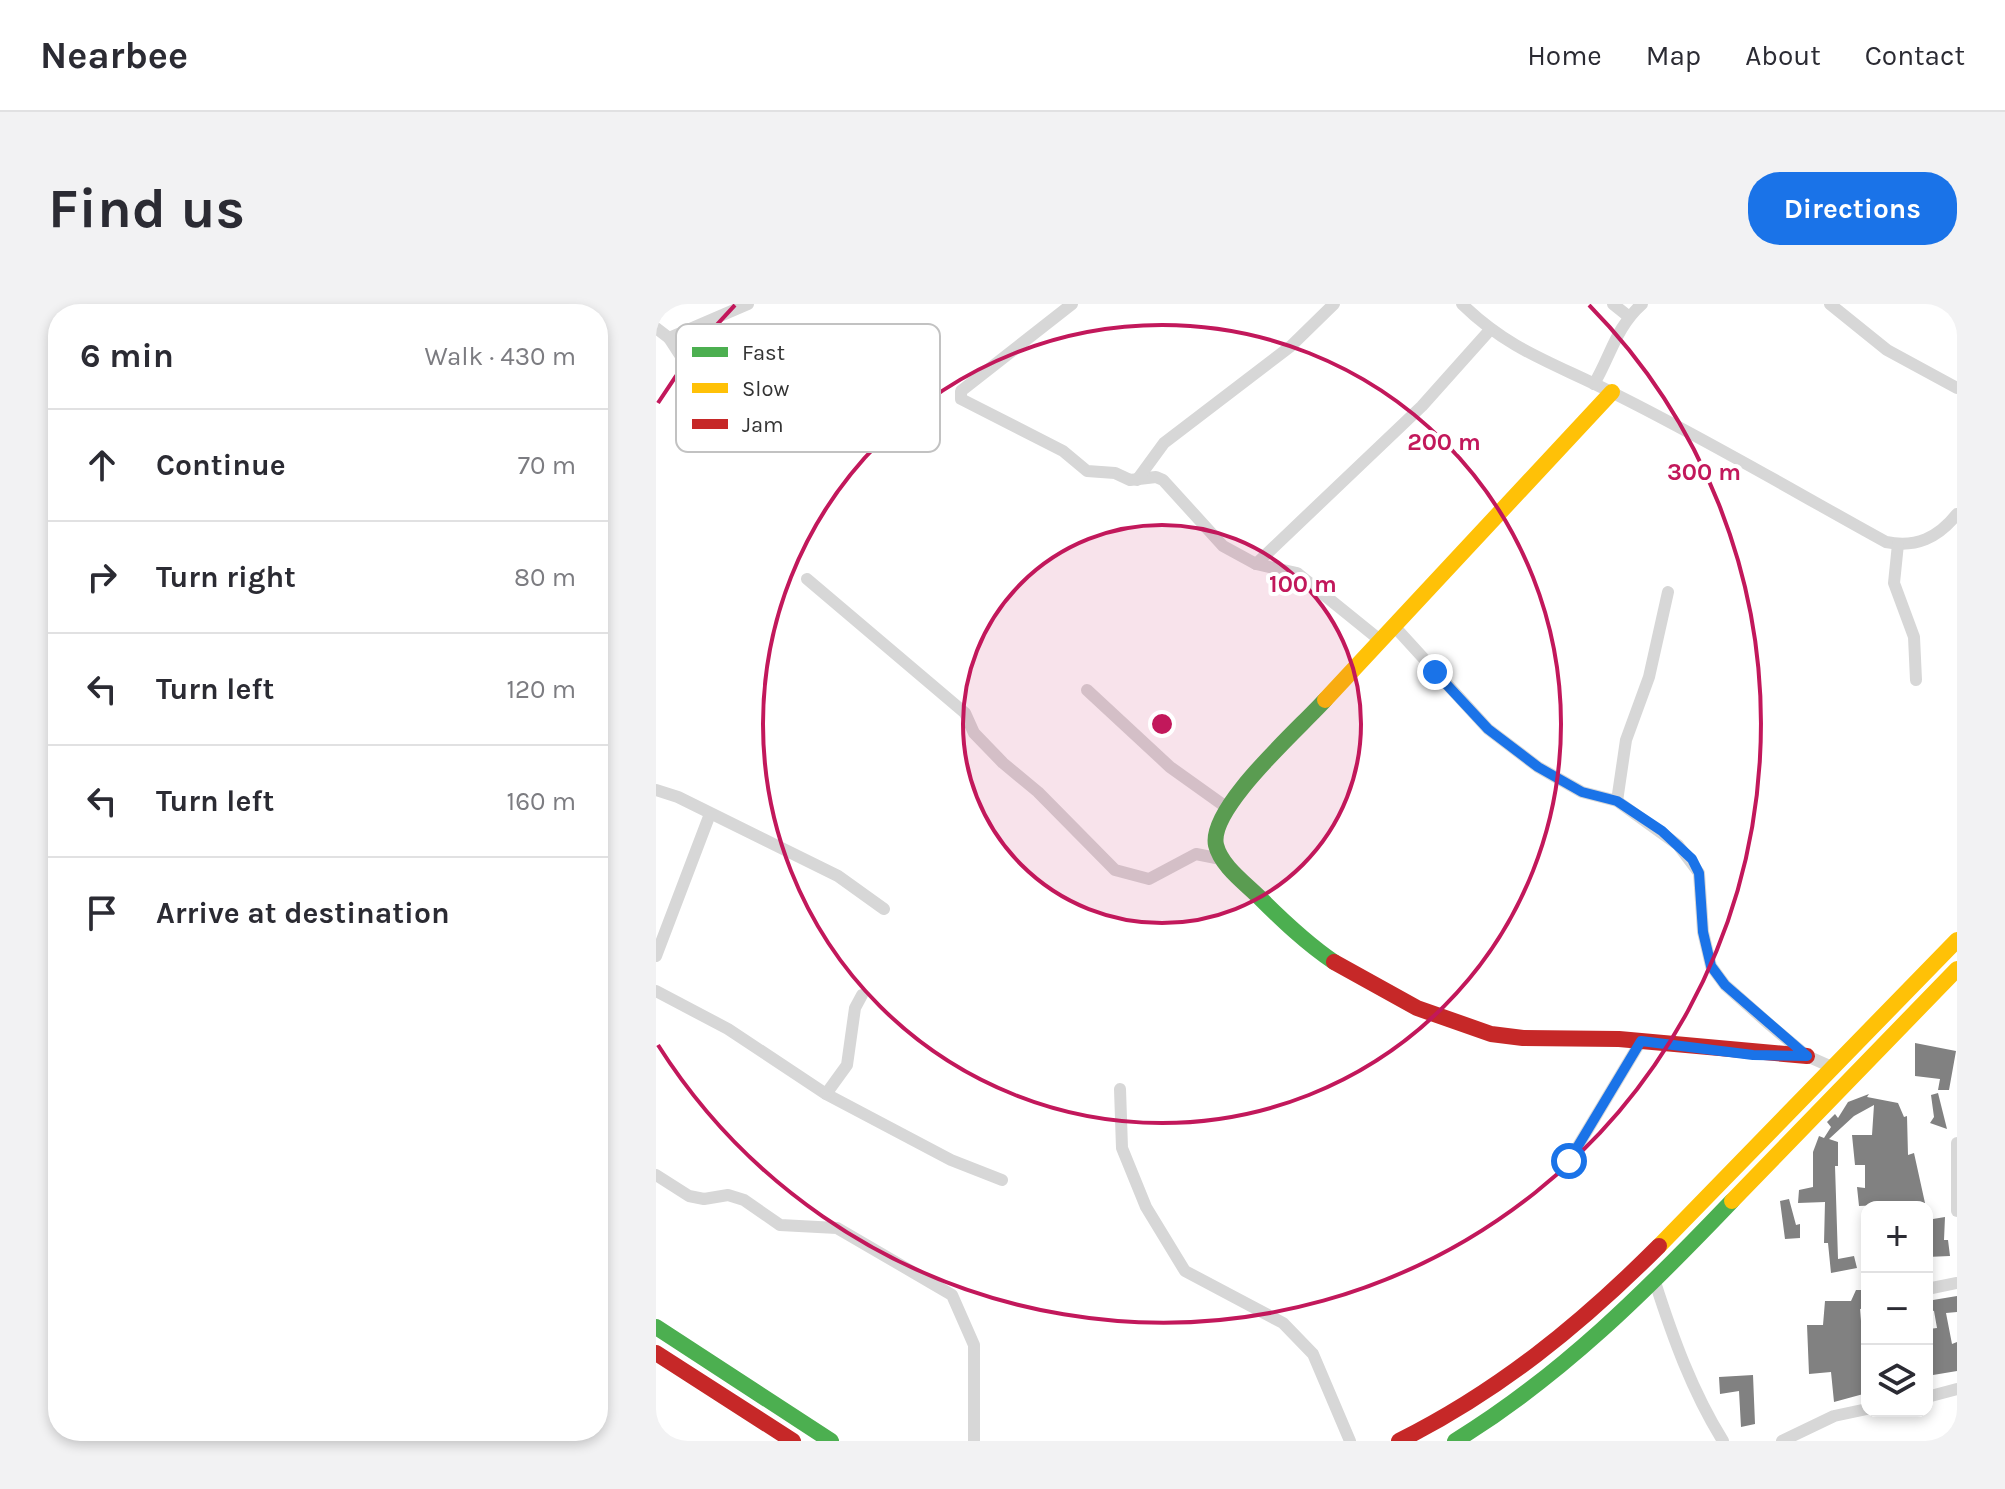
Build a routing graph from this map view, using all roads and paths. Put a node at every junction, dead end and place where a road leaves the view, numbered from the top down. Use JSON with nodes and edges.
{"nodes":[{"id":1,"x":748,"y":304,"type":"edge"},
{"id":2,"x":1072,"y":304,"type":"edge"},
{"id":3,"x":1334,"y":304,"type":"edge"},
{"id":4,"x":1462,"y":304,"type":"edge"},
{"id":5,"x":1613,"y":304,"type":"edge"},
{"id":6,"x":1642,"y":304,"type":"edge"},
{"id":7,"x":1830,"y":304,"type":"edge"},
{"id":8,"x":1628,"y":316,"type":"junction"},
{"id":9,"x":702,"y":324,"type":"edge"},
{"id":10,"x":656,"y":328,"type":"edge"},
{"id":11,"x":1489,"y":331,"type":"junction"},
{"id":12,"x":676,"y":335,"type":"edge"},
{"id":13,"x":669,"y":338,"type":"junction"},
{"id":14,"x":676,"y":349,"type":"edge"},
{"id":15,"x":1594,"y":384,"type":"junction"},
{"id":16,"x":1957,"y":388,"type":"edge"},
{"id":17,"x":1612,"y":392,"type":"junction"},
{"id":18,"x":1137,"y":480,"type":"junction"},
{"id":19,"x":1957,"y":514,"type":"edge"},
{"id":20,"x":1898,"y":544,"type":"junction"},
{"id":21,"x":1256,"y":564,"type":"junction"},
{"id":22,"x":807,"y":579,"type":"dead end"},
{"id":23,"x":1668,"y":592,"type":"dead end"},
{"id":24,"x":1394,"y":626,"type":"junction"},
{"id":25,"x":1381,"y":641,"type":"junction"},
{"id":26,"x":1916,"y":680,"type":"dead end"},
{"id":27,"x":1087,"y":690,"type":"dead end"},
{"id":28,"x":656,"y":790,"type":"edge"},
{"id":29,"x":1617,"y":801,"type":"junction"},
{"id":30,"x":1226,"y":807,"type":"junction"},
{"id":31,"x":710,"y":814,"type":"junction"},
{"id":32,"x":1221,"y":859,"type":"junction"},
{"id":33,"x":884,"y":909,"type":"dead end"},
{"id":34,"x":1957,"y":940,"type":"edge"},
{"id":35,"x":656,"y":956,"type":"edge"},
{"id":36,"x":1957,"y":969,"type":"edge"},
{"id":37,"x":656,"y":991,"type":"edge"},
{"id":38,"x":862,"y":995,"type":"dead end"},
{"id":39,"x":1641,"y":1041,"type":"junction"},
{"id":40,"x":1807,"y":1056,"type":"junction"},
{"id":41,"x":1834,"y":1068,"type":"junction"},
{"id":42,"x":1120,"y":1089,"type":"dead end"},
{"id":43,"x":826,"y":1094,"type":"junction"},
{"id":44,"x":1957,"y":1143,"type":"edge"},
{"id":45,"x":1569,"y":1161,"type":"dead end"},
{"id":46,"x":656,"y":1175,"type":"edge"},
{"id":47,"x":1002,"y":1180,"type":"dead end"},
{"id":48,"x":1957,"y":1211,"type":"edge"},
{"id":49,"x":1655,"y":1282,"type":"junction"},
{"id":50,"x":1957,"y":1283,"type":"edge"},
{"id":51,"x":1933,"y":1288,"type":"edge"},
{"id":52,"x":656,"y":1327,"type":"edge"},
{"id":53,"x":1561,"y":1342,"type":"junction"},
{"id":54,"x":656,"y":1353,"type":"edge"},
{"id":55,"x":1578,"y":1357,"type":"junction"},
{"id":56,"x":1957,"y":1389,"type":"edge"},
{"id":57,"x":1933,"y":1395,"type":"edge"},
{"id":58,"x":1861,"y":1410,"type":"edge"},
{"id":59,"x":793,"y":1441,"type":"edge"},
{"id":60,"x":831,"y":1441,"type":"edge"},
{"id":61,"x":974,"y":1441,"type":"edge"},
{"id":62,"x":1350,"y":1441,"type":"edge"},
{"id":63,"x":1399,"y":1441,"type":"edge"},
{"id":64,"x":1455,"y":1441,"type":"edge"},
{"id":65,"x":1723,"y":1441,"type":"edge"},
{"id":66,"x":1782,"y":1441,"type":"edge"}],
"edges":[{"from":1,"to":9,"type":"street"},
{"from":2,"to":18,"type":"street"},
{"from":3,"to":18,"type":"street"},
{"from":4,"to":11,"type":"street"},
{"from":5,"to":8,"type":"street"},
{"from":6,"to":8,"type":"street"},
{"from":7,"to":16,"type":"street"},
{"from":8,"to":15,"type":"street"},
{"from":10,"to":13,"type":"street"},
{"from":11,"to":15,"type":"street"},
{"from":11,"to":21,"type":"street"},
{"from":12,"to":13,"type":"street"},
{"from":13,"to":14,"type":"street"},
{"from":15,"to":17,"type":"street"},
{"from":17,"to":20,"type":"street"},
{"from":17,"to":24,"type":"street"},
{"from":18,"to":21,"type":"street"},
{"from":19,"to":20,"type":"street"},
{"from":20,"to":26,"type":"street"},
{"from":21,"to":25,"type":"street"},
{"from":22,"to":32,"type":"street"},
{"from":23,"to":29,"type":"street"},
{"from":24,"to":25,"type":"street"},
{"from":24,"to":29,"type":"street"},
{"from":25,"to":30,"type":"street"},
{"from":27,"to":30,"type":"street"},
{"from":28,"to":31,"type":"street"},
{"from":29,"to":40,"type":"street"},
{"from":30,"to":32,"type":"street"},
{"from":31,"to":33,"type":"street"},
{"from":31,"to":35,"type":"street"},
{"from":32,"to":39,"type":"street"},
{"from":34,"to":41,"type":"street"},
{"from":36,"to":49,"type":"street"},
{"from":37,"to":43,"type":"street"},
{"from":38,"to":43,"type":"street"},
{"from":39,"to":40,"type":"street"},
{"from":39,"to":45,"type":"street"},
{"from":40,"to":41,"type":"street"},
{"from":41,"to":53,"type":"street"},
{"from":42,"to":62,"type":"street"},
{"from":43,"to":47,"type":"street"},
{"from":44,"to":48,"type":"street"},
{"from":46,"to":61,"type":"street"},
{"from":49,"to":55,"type":"street"},
{"from":49,"to":65,"type":"street"},
{"from":50,"to":51,"type":"street"},
{"from":52,"to":60,"type":"street"},
{"from":53,"to":55,"type":"street"},
{"from":53,"to":63,"type":"street"},
{"from":54,"to":59,"type":"street"},
{"from":55,"to":64,"type":"street"},
{"from":56,"to":57,"type":"street"},
{"from":58,"to":66,"type":"street"}]}
